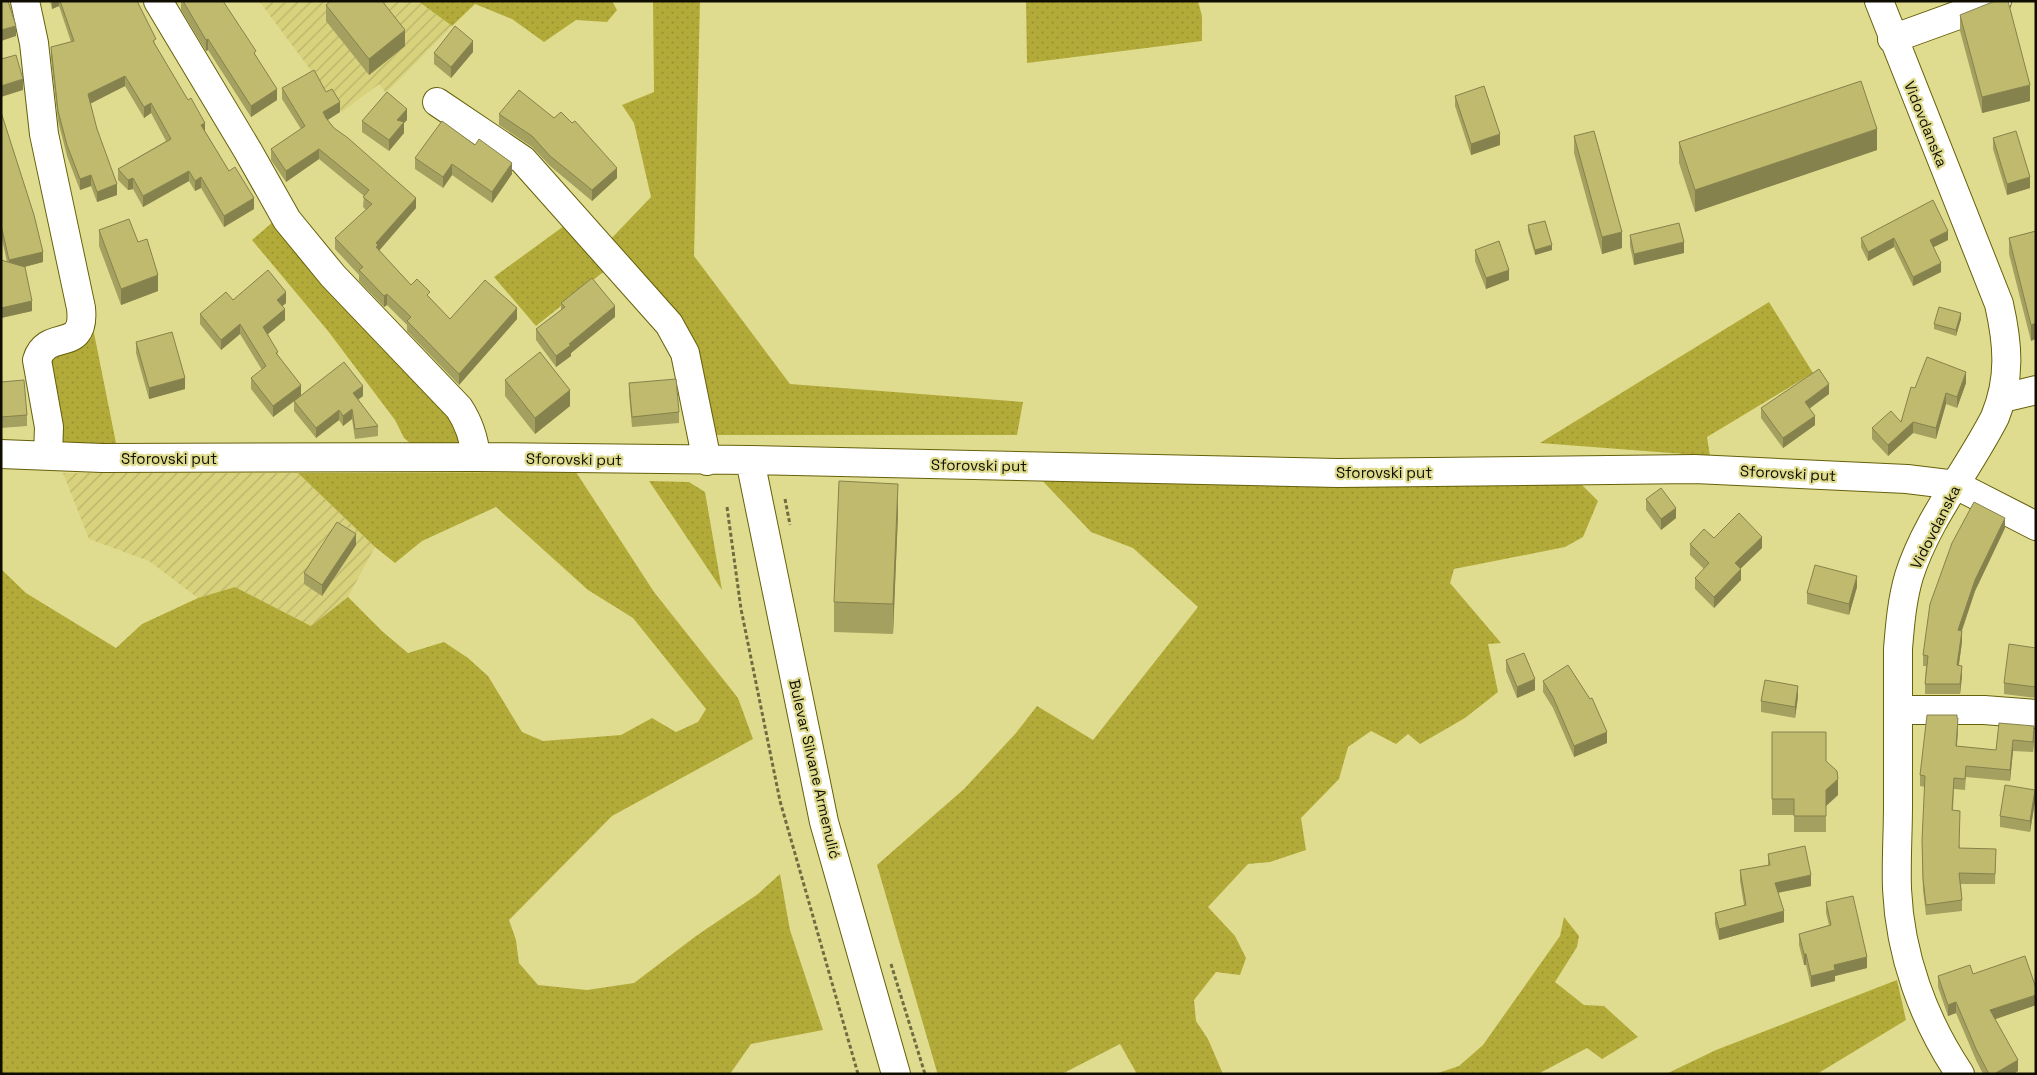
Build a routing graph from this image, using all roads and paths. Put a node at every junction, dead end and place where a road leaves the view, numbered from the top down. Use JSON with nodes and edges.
{"nodes":[{"id":1,"x":24,"y":1,"type":"edge"},
{"id":2,"x":158,"y":1,"type":"edge"},
{"id":3,"x":1879,"y":1,"type":"edge"},
{"id":4,"x":1997,"y":1,"type":"edge"},
{"id":5,"x":1892,"y":39,"type":"junction"},
{"id":6,"x":437,"y":102,"type":"dead end"},
{"id":7,"x":2036,"y":390,"type":"edge"},
{"id":8,"x":2003,"y":398,"type":"junction"},
{"id":9,"x":1,"y":454,"type":"edge"},
{"id":10,"x":48,"y":455,"type":"junction"},
{"id":11,"x":476,"y":457,"type":"junction"},
{"id":12,"x":750,"y":460,"type":"junction"},
{"id":13,"x":706,"y":461,"type":"junction"},
{"id":14,"x":1956,"y":485,"type":"junction"},
{"id":15,"x":785,"y":500,"type":"dead end"},
{"id":16,"x":727,"y":507,"type":"dead end"},
{"id":17,"x":2036,"y":526,"type":"edge"},
{"id":18,"x":790,"y":528,"type":"dead end"},
{"id":19,"x":1898,"y":710,"type":"junction"},
{"id":20,"x":2036,"y":714,"type":"edge"},
{"id":21,"x":889,"y":957,"type":"dead end"},
{"id":22,"x":858,"y":1074,"type":"edge"},
{"id":23,"x":896,"y":1074,"type":"edge"},
{"id":24,"x":925,"y":1074,"type":"edge"},
{"id":25,"x":1960,"y":1074,"type":"edge"}],
"edges":[{"from":1,"to":10,"type":"street"},
{"from":2,"to":11,"type":"street"},
{"from":3,"to":5,"type":"street","name":"Vidovdanska"},
{"from":4,"to":5,"type":"street"},
{"from":5,"to":8,"type":"street","name":"Vidovdanska"},
{"from":6,"to":13,"type":"street"},
{"from":7,"to":8,"type":"street"},
{"from":8,"to":14,"type":"street","name":"Vidovdanska"},
{"from":9,"to":10,"type":"street","name":"Sforovski put"},
{"from":10,"to":11,"type":"street","name":"Sforovski put"},
{"from":11,"to":13,"type":"street","name":"Sforovski put"},
{"from":12,"to":13,"type":"street","name":"Sforovski put"},
{"from":12,"to":14,"type":"street","name":"Sforovski put"},
{"from":12,"to":23,"type":"street","name":"Bulevar Silvane Armenulić"},
{"from":14,"to":17,"type":"street"},
{"from":14,"to":19,"type":"street","name":"Vidovdanska"},
{"from":15,"to":18,"type":"path"},
{"from":16,"to":22,"type":"path"},
{"from":19,"to":20,"type":"street"},
{"from":19,"to":25,"type":"street","name":"Vidovdanska"},
{"from":21,"to":24,"type":"path"}]}
